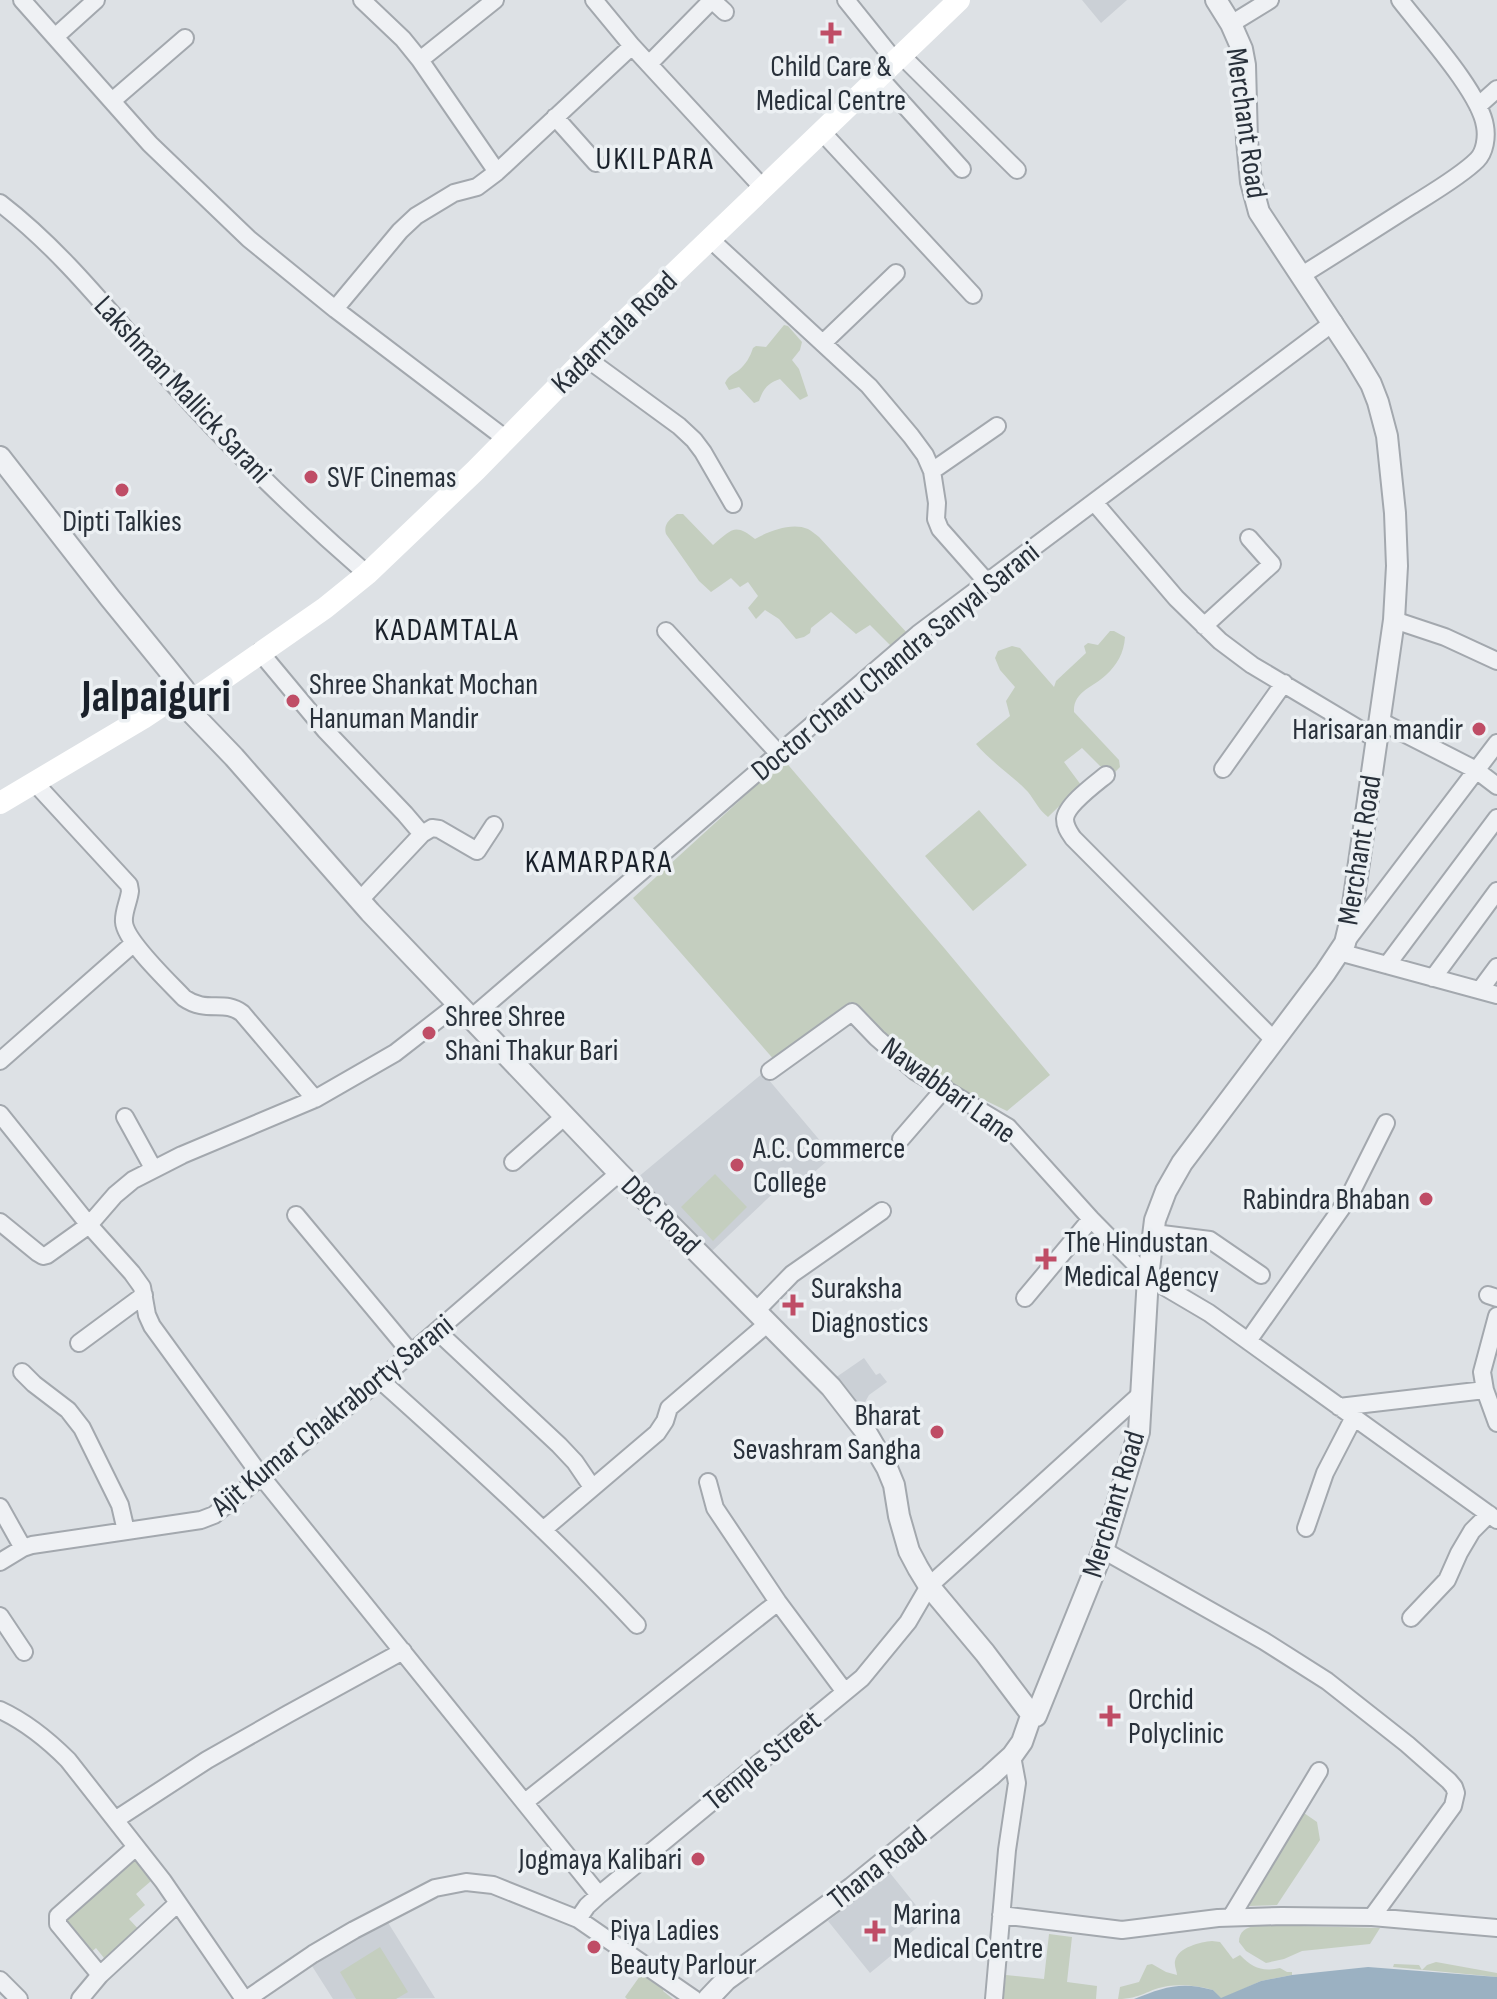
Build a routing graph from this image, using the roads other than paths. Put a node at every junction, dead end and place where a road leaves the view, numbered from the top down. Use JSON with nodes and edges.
{"nodes":[{"id":1,"x":22,"y":0,"type":"edge"},
{"id":2,"x":96,"y":0,"type":"edge"},
{"id":3,"x":362,"y":0,"type":"edge"},
{"id":4,"x":495,"y":0,"type":"edge"},
{"id":5,"x":594,"y":0,"type":"edge"},
{"id":6,"x":712,"y":0,"type":"edge"},
{"id":7,"x":846,"y":0,"type":"edge"},
{"id":8,"x":958,"y":0,"type":"edge"},
{"id":9,"x":1216,"y":0,"type":"edge"},
{"id":10,"x":1270,"y":0,"type":"edge"},
{"id":11,"x":1400,"y":0,"type":"edge"},
{"id":12,"x":725,"y":12,"type":"dead end"},
{"id":13,"x":1231,"y":24,"type":"junction"},
{"id":14,"x":55,"y":37,"type":"junction"},
{"id":15,"x":185,"y":38,"type":"dead end"},
{"id":16,"x":632,"y":46,"type":"junction"},
{"id":17,"x":420,"y":60,"type":"junction"},
{"id":18,"x":649,"y":64,"type":"junction"},
{"id":19,"x":892,"y":65,"type":"junction"},
{"id":20,"x":1497,"y":89,"type":"edge"},
{"id":21,"x":112,"y":101,"type":"junction"},
{"id":22,"x":1478,"y":106,"type":"junction"},
{"id":23,"x":555,"y":117,"type":"junction"},
{"id":24,"x":822,"y":132,"type":"junction"},
{"id":25,"x":1489,"y":152,"type":"edge"},
{"id":26,"x":596,"y":163,"type":"dead end"},
{"id":27,"x":962,"y":169,"type":"dead end"},
{"id":28,"x":1017,"y":170,"type":"dead end"},
{"id":29,"x":497,"y":172,"type":"junction"},
{"id":30,"x":763,"y":188,"type":"junction"},
{"id":31,"x":0,"y":203,"type":"edge"},
{"id":32,"x":710,"y":239,"type":"junction"},
{"id":33,"x":896,"y":273,"type":"dead end"},
{"id":34,"x":1302,"y":275,"type":"junction"},
{"id":35,"x":973,"y":295,"type":"dead end"},
{"id":36,"x":335,"y":309,"type":"junction"},
{"id":37,"x":1334,"y":322,"type":"junction"},
{"id":38,"x":823,"y":343,"type":"junction"},
{"id":39,"x":586,"y":358,"type":"junction"},
{"id":40,"x":997,"y":426,"type":"dead end"},
{"id":41,"x":506,"y":439,"type":"junction"},
{"id":42,"x":0,"y":457,"type":"edge"},
{"id":43,"x":0,"y":469,"type":"edge"},
{"id":44,"x":932,"y":471,"type":"junction"},
{"id":45,"x":1094,"y":502,"type":"junction"},
{"id":46,"x":733,"y":504,"type":"dead end"},
{"id":47,"x":1249,"y":538,"type":"dead end"},
{"id":48,"x":367,"y":574,"type":"junction"},
{"id":49,"x":986,"y":581,"type":"junction"},
{"id":50,"x":1394,"y":620,"type":"junction"},
{"id":51,"x":1204,"y":626,"type":"junction"},
{"id":52,"x":666,"y":631,"type":"dead end"},
{"id":53,"x":260,"y":652,"type":"junction"},
{"id":54,"x":1497,"y":661,"type":"edge"},
{"id":55,"x":1284,"y":683,"type":"junction"},
{"id":56,"x":185,"y":698,"type":"junction"},
{"id":57,"x":1378,"y":730,"type":"junction"},
{"id":58,"x":1497,"y":743,"type":"edge"},
{"id":59,"x":779,"y":754,"type":"junction"},
{"id":60,"x":1223,"y":769,"type":"dead end"},
{"id":61,"x":1476,"y":770,"type":"junction"},
{"id":62,"x":1106,"y":775,"type":"dead end"},
{"id":63,"x":35,"y":783,"type":"junction"},
{"id":64,"x":1497,"y":786,"type":"edge"},
{"id":65,"x":0,"y":803,"type":"edge"},
{"id":66,"x":1497,"y":818,"type":"edge"},
{"id":67,"x":494,"y":825,"type":"dead end"},
{"id":68,"x":422,"y":834,"type":"junction"},
{"id":69,"x":1497,"y":891,"type":"edge"},
{"id":70,"x":359,"y":901,"type":"junction"},
{"id":71,"x":134,"y":943,"type":"junction"},
{"id":72,"x":1342,"y":948,"type":"junction"},
{"id":73,"x":1387,"y":965,"type":"junction"},
{"id":74,"x":1497,"y":967,"type":"edge"},
{"id":75,"x":1433,"y":978,"type":"junction"},
{"id":76,"x":1480,"y":990,"type":"junction"},
{"id":77,"x":1497,"y":995,"type":"edge"},
{"id":78,"x":465,"y":1011,"type":"junction"},
{"id":79,"x":1275,"y":1041,"type":"junction"},
{"id":80,"x":0,"y":1061,"type":"edge"},
{"id":81,"x":770,"y":1071,"type":"dead end"},
{"id":82,"x":945,"y":1088,"type":"junction"},
{"id":83,"x":315,"y":1099,"type":"junction"},
{"id":84,"x":0,"y":1114,"type":"edge"},
{"id":85,"x":565,"y":1116,"type":"junction"},
{"id":86,"x":125,"y":1117,"type":"dead end"},
{"id":87,"x":1386,"y":1123,"type":"dead end"},
{"id":88,"x":901,"y":1139,"type":"dead end"},
{"id":89,"x":513,"y":1162,"type":"dead end"},
{"id":90,"x":153,"y":1168,"type":"junction"},
{"id":91,"x":619,"y":1173,"type":"junction"},
{"id":92,"x":882,"y":1211,"type":"dead end"},
{"id":93,"x":296,"y":1215,"type":"dead end"},
{"id":94,"x":1091,"y":1219,"type":"junction"},
{"id":95,"x":0,"y":1222,"type":"edge"},
{"id":96,"x":89,"y":1225,"type":"junction"},
{"id":97,"x":1154,"y":1233,"type":"junction"},
{"id":98,"x":1261,"y":1275,"type":"dead end"},
{"id":99,"x":1148,"y":1277,"type":"junction"},
{"id":100,"x":144,"y":1295,"type":"junction"},
{"id":101,"x":1025,"y":1298,"type":"dead end"},
{"id":102,"x":1497,"y":1316,"type":"edge"},
{"id":103,"x":762,"y":1318,"type":"junction"},
{"id":104,"x":437,"y":1331,"type":"junction"},
{"id":105,"x":1248,"y":1341,"type":"junction"},
{"id":106,"x":79,"y":1343,"type":"dead end"},
{"id":107,"x":411,"y":1353,"type":"junction"},
{"id":108,"x":22,"y":1372,"type":"dead end"},
{"id":109,"x":380,"y":1380,"type":"junction"},
{"id":110,"x":1485,"y":1390,"type":"junction"},
{"id":111,"x":1141,"y":1394,"type":"junction"},
{"id":112,"x":1339,"y":1407,"type":"junction"},
{"id":113,"x":1354,"y":1417,"type":"junction"},
{"id":114,"x":1497,"y":1423,"type":"edge"},
{"id":115,"x":261,"y":1476,"type":"junction"},
{"id":116,"x":708,"y":1482,"type":"dead end"},
{"id":117,"x":592,"y":1487,"type":"junction"},
{"id":118,"x":0,"y":1507,"type":"edge"},
{"id":119,"x":1493,"y":1517,"type":"edge"},
{"id":120,"x":1306,"y":1528,"type":"dead end"},
{"id":121,"x":543,"y":1530,"type":"junction"},
{"id":122,"x":126,"y":1531,"type":"junction"},
{"id":123,"x":23,"y":1548,"type":"junction"},
{"id":124,"x":1103,"y":1550,"type":"junction"},
{"id":125,"x":0,"y":1562,"type":"edge"},
{"id":126,"x":929,"y":1586,"type":"junction"},
{"id":127,"x":778,"y":1602,"type":"junction"},
{"id":128,"x":0,"y":1616,"type":"edge"},
{"id":129,"x":1411,"y":1618,"type":"dead end"},
{"id":130,"x":637,"y":1625,"type":"dead end"},
{"id":131,"x":403,"y":1651,"type":"junction"},
{"id":132,"x":24,"y":1652,"type":"dead end"},
{"id":133,"x":1049,"y":1684,"type":"junction"},
{"id":134,"x":1012,"y":1687,"type":"junction"},
{"id":135,"x":845,"y":1692,"type":"junction"},
{"id":136,"x":0,"y":1710,"type":"edge"},
{"id":137,"x":1031,"y":1715,"type":"junction"},
{"id":138,"x":1012,"y":1756,"type":"junction"},
{"id":139,"x":1319,"y":1771,"type":"dead end"},
{"id":140,"x":525,"y":1802,"type":"junction"},
{"id":141,"x":115,"y":1820,"type":"junction"},
{"id":142,"x":136,"y":1847,"type":"junction"},
{"id":143,"x":599,"y":1895,"type":"junction"},
{"id":144,"x":178,"y":1903,"type":"junction"},
{"id":145,"x":1001,"y":1915,"type":"junction"},
{"id":146,"x":1231,"y":1917,"type":"junction"},
{"id":147,"x":1372,"y":1917,"type":"junction"},
{"id":148,"x":578,"y":1919,"type":"junction"},
{"id":149,"x":1404,"y":1920,"type":"junction"},
{"id":150,"x":1497,"y":1928,"type":"edge"},
{"id":151,"x":1497,"y":1938,"type":"edge"},
{"id":152,"x":100,"y":1975,"type":"junction"},
{"id":153,"x":0,"y":1980,"type":"edge"},
{"id":154,"x":252,"y":1998,"type":"edge"},
{"id":155,"x":19,"y":1999,"type":"edge"},
{"id":156,"x":80,"y":1999,"type":"edge"},
{"id":157,"x":694,"y":1999,"type":"edge"},
{"id":158,"x":708,"y":1999,"type":"edge"},
{"id":159,"x":994,"y":1999,"type":"edge"}],
"edges":[{"from":1,"to":14,"type":"street"},
{"from":2,"to":14,"type":"street"},
{"from":3,"to":17,"type":"street"},
{"from":4,"to":17,"type":"street"},
{"from":5,"to":16,"type":"street"},
{"from":6,"to":12,"type":"street"},
{"from":6,"to":18,"type":"street"},
{"from":7,"to":19,"type":"street"},
{"from":8,"to":19,"type":"main road","name":"Kadamtala Road"},
{"from":9,"to":13,"type":"street","name":"Merchant Road"},
{"from":10,"to":13,"type":"street"},
{"from":11,"to":22,"type":"street"},
{"from":13,"to":34,"type":"street","name":"Merchant Road"},
{"from":14,"to":21,"type":"street"},
{"from":15,"to":21,"type":"street"},
{"from":16,"to":18,"type":"street"},
{"from":16,"to":23,"type":"street"},
{"from":17,"to":29,"type":"street"},
{"from":18,"to":30,"type":"street"},
{"from":19,"to":24,"type":"main road","name":"Kadamtala Road"},
{"from":19,"to":27,"type":"street"},
{"from":19,"to":28,"type":"street"},
{"from":20,"to":22,"type":"street"},
{"from":21,"to":36,"type":"street"},
{"from":22,"to":25,"type":"street"},
{"from":23,"to":26,"type":"street"},
{"from":23,"to":29,"type":"street"},
{"from":24,"to":30,"type":"main road","name":"Kadamtala Road"},
{"from":24,"to":35,"type":"street"},
{"from":25,"to":34,"type":"street"},
{"from":29,"to":36,"type":"street"},
{"from":30,"to":32,"type":"main road","name":"Kadamtala Road"},
{"from":31,"to":48,"type":"street","name":"Lakshman Mallick Sarani"},
{"from":32,"to":38,"type":"street"},
{"from":32,"to":39,"type":"main road","name":"Kadamtala Road"},
{"from":33,"to":38,"type":"street"},
{"from":34,"to":37,"type":"street","name":"Merchant Road"},
{"from":36,"to":41,"type":"street"},
{"from":37,"to":45,"type":"street","name":"Doctor Charu Chandra Sanyal Sarani"},
{"from":37,"to":50,"type":"street","name":"Merchant Road"},
{"from":38,"to":44,"type":"street"},
{"from":39,"to":41,"type":"main road","name":"Kadamtala Road"},
{"from":39,"to":46,"type":"street"},
{"from":40,"to":44,"type":"street"},
{"from":41,"to":48,"type":"main road","name":"Kadamtala Road"},
{"from":42,"to":56,"type":"street"},
{"from":43,"to":56,"type":"street"},
{"from":44,"to":49,"type":"street"},
{"from":45,"to":49,"type":"street","name":"Doctor Charu Chandra Sanyal Sarani"},
{"from":45,"to":51,"type":"street"},
{"from":47,"to":51,"type":"street"},
{"from":48,"to":53,"type":"main road","name":"Kadamtala Road"},
{"from":49,"to":59,"type":"street","name":"Doctor Charu Chandra Sanyal Sarani"},
{"from":50,"to":54,"type":"street"},
{"from":50,"to":57,"type":"street","name":"Merchant Road"},
{"from":51,"to":55,"type":"street"},
{"from":52,"to":59,"type":"street"},
{"from":53,"to":56,"type":"main road","name":"Kadamtala Road"},
{"from":53,"to":68,"type":"street"},
{"from":55,"to":57,"type":"street"},
{"from":55,"to":60,"type":"street"},
{"from":56,"to":63,"type":"main road","name":"Kadamtala Road"},
{"from":56,"to":70,"type":"street","name":"DBC Road"},
{"from":57,"to":61,"type":"street"},
{"from":57,"to":72,"type":"street","name":"Merchant Road"},
{"from":58,"to":61,"type":"street"},
{"from":59,"to":78,"type":"street","name":"Doctor Charu Chandra Sanyal Sarani"},
{"from":61,"to":64,"type":"street"},
{"from":61,"to":72,"type":"street"},
{"from":62,"to":79,"type":"street"},
{"from":63,"to":65,"type":"main road","name":"Kadamtala Road"},
{"from":63,"to":71,"type":"street"},
{"from":66,"to":73,"type":"street"},
{"from":67,"to":68,"type":"street"},
{"from":68,"to":70,"type":"street"},
{"from":69,"to":75,"type":"street"},
{"from":70,"to":78,"type":"street","name":"DBC Road"},
{"from":71,"to":80,"type":"street"},
{"from":71,"to":83,"type":"street"},
{"from":72,"to":73,"type":"street"},
{"from":72,"to":79,"type":"street","name":"Merchant Road"},
{"from":73,"to":75,"type":"street"},
{"from":74,"to":76,"type":"street"},
{"from":75,"to":76,"type":"street"},
{"from":76,"to":77,"type":"street"},
{"from":78,"to":83,"type":"street","name":"Doctor Charu Chandra Sanyal Sarani"},
{"from":78,"to":85,"type":"street","name":"DBC Road"},
{"from":79,"to":97,"type":"street","name":"Merchant Road"},
{"from":81,"to":82,"type":"street","name":"Nawabbari Lane"},
{"from":82,"to":88,"type":"street"},
{"from":82,"to":94,"type":"street","name":"Nawabbari Lane"},
{"from":83,"to":90,"type":"street","name":"Doctor Charu Chandra Sanyal Sarani"},
{"from":84,"to":96,"type":"street"},
{"from":85,"to":89,"type":"street"},
{"from":85,"to":91,"type":"street","name":"DBC Road"},
{"from":86,"to":90,"type":"street"},
{"from":87,"to":105,"type":"street"},
{"from":90,"to":96,"type":"street","name":"Doctor Charu Chandra Sanyal Sarani"},
{"from":91,"to":103,"type":"street","name":"DBC Road"},
{"from":91,"to":104,"type":"street","name":"Ajit Kumar Chakraborty Sarani"},
{"from":92,"to":103,"type":"street"},
{"from":93,"to":107,"type":"street"},
{"from":94,"to":99,"type":"street","name":"Nawabbari Lane"},
{"from":94,"to":101,"type":"street"},
{"from":95,"to":96,"type":"street","name":"Doctor Charu Chandra Sanyal Sarani"},
{"from":96,"to":100,"type":"street"},
{"from":97,"to":98,"type":"street"},
{"from":97,"to":99,"type":"street","name":"Merchant Road"},
{"from":99,"to":105,"type":"street","name":"Nawabbari Lane"},
{"from":99,"to":111,"type":"street","name":"Merchant Road"},
{"from":100,"to":106,"type":"street"},
{"from":100,"to":115,"type":"street"},
{"from":102,"to":110,"type":"street"},
{"from":103,"to":117,"type":"street"},
{"from":103,"to":126,"type":"street","name":"DBC Road"},
{"from":104,"to":107,"type":"street","name":"Ajit Kumar Chakraborty Sarani"},
{"from":104,"to":117,"type":"street"},
{"from":105,"to":112,"type":"street","name":"Nawabbari Lane"},
{"from":107,"to":109,"type":"street","name":"Ajit Kumar Chakraborty Sarani"},
{"from":108,"to":122,"type":"street"},
{"from":109,"to":115,"type":"street","name":"Ajit Kumar Chakraborty Sarani"},
{"from":109,"to":121,"type":"street"},
{"from":110,"to":112,"type":"street"},
{"from":110,"to":114,"type":"street"},
{"from":111,"to":124,"type":"street","name":"Merchant Road"},
{"from":111,"to":126,"type":"street","name":"Temple Street"},
{"from":112,"to":113,"type":"street","name":"Nawabbari Lane"},
{"from":113,"to":119,"type":"street","name":"Nawabbari Lane"},
{"from":113,"to":120,"type":"street"},
{"from":115,"to":122,"type":"street","name":"Ajit Kumar Chakraborty Sarani"},
{"from":115,"to":131,"type":"street"},
{"from":116,"to":127,"type":"street"},
{"from":117,"to":121,"type":"street"},
{"from":118,"to":123,"type":"street"},
{"from":119,"to":129,"type":"street"},
{"from":121,"to":130,"type":"street"},
{"from":122,"to":123,"type":"street","name":"Ajit Kumar Chakraborty Sarani"},
{"from":123,"to":125,"type":"street","name":"Ajit Kumar Chakraborty Sarani"},
{"from":124,"to":133,"type":"street","name":"Merchant Road"},
{"from":124,"to":147,"type":"street"},
{"from":126,"to":134,"type":"street","name":"DBC Road"},
{"from":126,"to":135,"type":"street","name":"Temple Street"},
{"from":127,"to":135,"type":"street"},
{"from":127,"to":140,"type":"street"},
{"from":128,"to":132,"type":"street"},
{"from":131,"to":140,"type":"street"},
{"from":131,"to":141,"type":"street"},
{"from":133,"to":134,"type":"street"},
{"from":133,"to":137,"type":"street","name":"Merchant Road"},
{"from":134,"to":137,"type":"street","name":"DBC Road"},
{"from":135,"to":143,"type":"street","name":"Temple Street"},
{"from":136,"to":141,"type":"street"},
{"from":137,"to":138,"type":"street","name":"Thana Road"},
{"from":138,"to":145,"type":"street"},
{"from":138,"to":158,"type":"street","name":"Thana Road"},
{"from":139,"to":146,"type":"street"},
{"from":140,"to":143,"type":"street"},
{"from":141,"to":142,"type":"street"},
{"from":142,"to":144,"type":"street"},
{"from":142,"to":152,"type":"street"},
{"from":143,"to":148,"type":"street","name":"Temple Street"},
{"from":144,"to":152,"type":"street"},
{"from":144,"to":154,"type":"street"},
{"from":145,"to":146,"type":"street"},
{"from":145,"to":159,"type":"street"},
{"from":146,"to":147,"type":"street"},
{"from":147,"to":149,"type":"street"},
{"from":148,"to":154,"type":"street"},
{"from":148,"to":157,"type":"street"},
{"from":149,"to":150,"type":"street"},
{"from":149,"to":151,"type":"street"},
{"from":152,"to":156,"type":"street"},
{"from":153,"to":155,"type":"street"}]}
